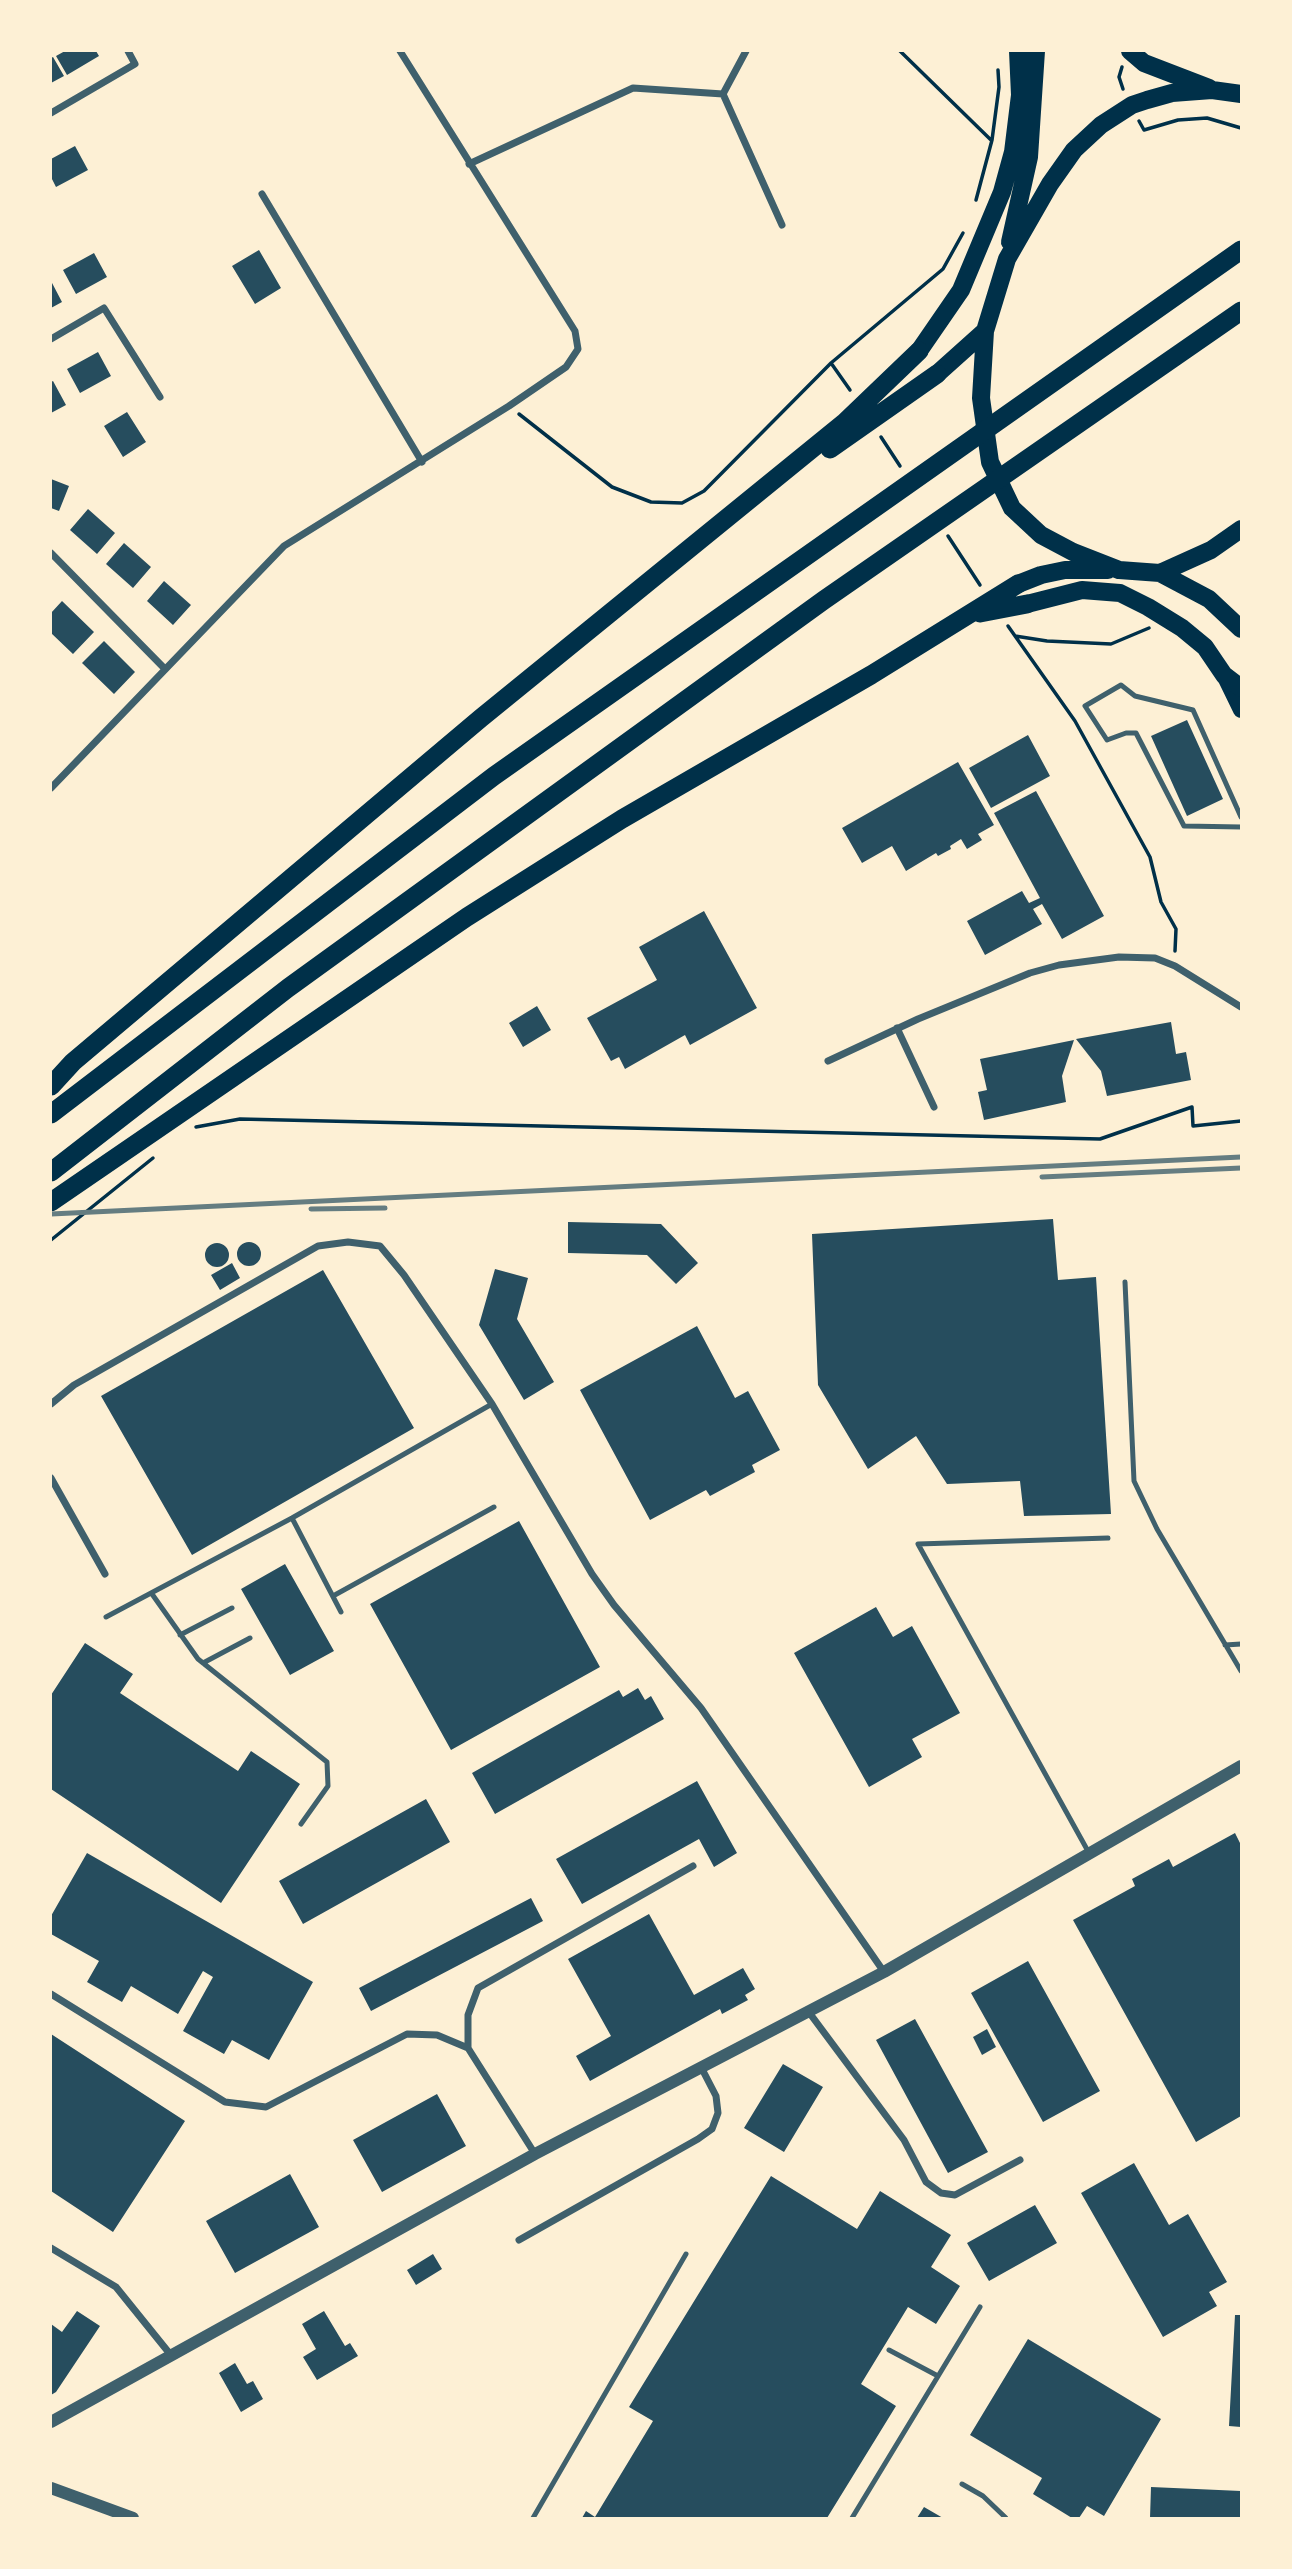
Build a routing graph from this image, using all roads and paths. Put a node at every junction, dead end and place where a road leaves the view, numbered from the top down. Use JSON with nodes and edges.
{"nodes":[{"id":1,"x":128,"y":51,"type":"edge"},
{"id":2,"x":400,"y":51,"type":"edge"},
{"id":3,"x":746,"y":51,"type":"edge"},
{"id":4,"x":900,"y":51,"type":"edge"},
{"id":5,"x":1018,"y":51,"type":"edge"},
{"id":6,"x":1036,"y":51,"type":"edge"},
{"id":7,"x":1130,"y":51,"type":"edge"},
{"id":8,"x":998,"y":63,"type":"dead end"},
{"id":9,"x":1212,"y":90,"type":"junction"},
{"id":10,"x":1240,"y":92,"type":"edge"},
{"id":11,"x":723,"y":94,"type":"junction"},
{"id":12,"x":51,"y":113,"type":"edge"},
{"id":13,"x":1241,"y":128,"type":"edge"},
{"id":14,"x":1144,"y":130,"type":"dead end"},
{"id":15,"x":992,"y":140,"type":"junction"},
{"id":16,"x":470,"y":164,"type":"junction"},
{"id":17,"x":262,"y":194,"type":"dead end"},
{"id":18,"x":976,"y":201,"type":"dead end"},
{"id":19,"x":782,"y":225,"type":"dead end"},
{"id":20,"x":967,"y":225,"type":"dead end"},
{"id":21,"x":1241,"y":250,"type":"edge"},
{"id":22,"x":1007,"y":259,"type":"junction"},
{"id":23,"x":1241,"y":311,"type":"edge"},
{"id":24,"x":985,"y":331,"type":"junction"},
{"id":25,"x":51,"y":339,"type":"edge"},
{"id":26,"x":919,"y":351,"type":"joint"},
{"id":27,"x":831,"y":363,"type":"junction"},
{"id":28,"x":937,"y":374,"type":"joint"},
{"id":29,"x":160,"y":397,"type":"dead end"},
{"id":30,"x":854,"y":397,"type":"dead end"},
{"id":31,"x":509,"y":406,"type":"junction"},
{"id":32,"x":877,"y":432,"type":"dead end"},
{"id":33,"x":422,"y":461,"type":"junction"},
{"id":34,"x":901,"y":466,"type":"dead end"},
{"id":35,"x":742,"y":508,"type":"junction"},
{"id":36,"x":1241,"y":529,"type":"edge"},
{"id":37,"x":948,"y":536,"type":"dead end"},
{"id":38,"x":51,"y":553,"type":"edge"},
{"id":39,"x":1119,"y":570,"type":"junction"},
{"id":40,"x":1160,"y":573,"type":"junction"},
{"id":41,"x":1018,"y":584,"type":"joint"},
{"id":42,"x":987,"y":594,"type":"dead end"},
{"id":43,"x":1027,"y":604,"type":"joint"},
{"id":44,"x":969,"y":615,"type":"junction"},
{"id":45,"x":1002,"y":617,"type":"dead end"},
{"id":46,"x":1182,"y":628,"type":"junction"},
{"id":47,"x":1241,"y":629,"type":"edge"},
{"id":48,"x":1015,"y":636,"type":"junction"},
{"id":49,"x":165,"y":669,"type":"junction"},
{"id":50,"x":1224,"y":675,"type":"junction"},
{"id":51,"x":1241,"y":688,"type":"edge"},
{"id":52,"x":1241,"y":710,"type":"edge"},
{"id":53,"x":51,"y":788,"type":"edge"},
{"id":54,"x":1241,"y":817,"type":"edge"},
{"id":55,"x":1241,"y":827,"type":"edge"},
{"id":56,"x":1175,"y":965,"type":"junction"},
{"id":57,"x":1241,"y":1007,"type":"edge"},
{"id":58,"x":897,"y":1028,"type":"junction"},
{"id":59,"x":828,"y":1061,"type":"dead end"},
{"id":60,"x":51,"y":1086,"type":"edge"},
{"id":61,"x":933,"y":1107,"type":"dead end"},
{"id":62,"x":51,"y":1114,"type":"edge"},
{"id":63,"x":1241,"y":1121,"type":"edge"},
{"id":64,"x":194,"y":1128,"type":"dead end"},
{"id":65,"x":160,"y":1153,"type":"dead end"},
{"id":66,"x":51,"y":1172,"type":"edge"},
{"id":67,"x":51,"y":1202,"type":"edge"},
{"id":68,"x":51,"y":1240,"type":"edge"},
{"id":69,"x":1125,"y":1282,"type":"dead end"},
{"id":70,"x":492,"y":1404,"type":"junction"},
{"id":71,"x":51,"y":1405,"type":"edge"},
{"id":72,"x":51,"y":1478,"type":"edge"},
{"id":73,"x":494,"y":1507,"type":"dead end"},
{"id":74,"x":292,"y":1518,"type":"junction"},
{"id":75,"x":1108,"y":1538,"type":"dead end"},
{"id":76,"x":105,"y":1574,"type":"dead end"},
{"id":77,"x":152,"y":1594,"type":"junction"},
{"id":78,"x":333,"y":1596,"type":"junction"},
{"id":79,"x":232,"y":1608,"type":"dead end"},
{"id":80,"x":341,"y":1612,"type":"dead end"},
{"id":81,"x":106,"y":1617,"type":"dead end"},
{"id":82,"x":180,"y":1635,"type":"junction"},
{"id":83,"x":250,"y":1638,"type":"dead end"},
{"id":84,"x":1241,"y":1644,"type":"edge"},
{"id":85,"x":1225,"y":1645,"type":"junction"},
{"id":86,"x":203,"y":1663,"type":"junction"},
{"id":87,"x":1241,"y":1671,"type":"edge"},
{"id":88,"x":1241,"y":1766,"type":"edge"},
{"id":89,"x":301,"y":1824,"type":"dead end"},
{"id":90,"x":1089,"y":1853,"type":"junction"},
{"id":91,"x":693,"y":1867,"type":"dead end"},
{"id":92,"x":884,"y":1972,"type":"junction"},
{"id":93,"x":51,"y":1994,"type":"edge"},
{"id":94,"x":808,"y":2011,"type":"junction"},
{"id":95,"x":468,"y":2048,"type":"junction"},
{"id":96,"x":701,"y":2067,"type":"junction"},
{"id":97,"x":535,"y":2154,"type":"junction"},
{"id":98,"x":1020,"y":2160,"type":"dead end"},
{"id":99,"x":519,"y":2240,"type":"dead end"},
{"id":100,"x":51,"y":2248,"type":"edge"},
{"id":101,"x":686,"y":2254,"type":"dead end"},
{"id":102,"x":980,"y":2307,"type":"dead end"},
{"id":103,"x":889,"y":2350,"type":"dead end"},
{"id":104,"x":170,"y":2354,"type":"junction"},
{"id":105,"x":938,"y":2376,"type":"junction"},
{"id":106,"x":51,"y":2422,"type":"edge"},
{"id":107,"x":962,"y":2484,"type":"dead end"},
{"id":108,"x":51,"y":2488,"type":"edge"},
{"id":109,"x":133,"y":2518,"type":"edge"},
{"id":110,"x":533,"y":2518,"type":"edge"},
{"id":111,"x":852,"y":2518,"type":"edge"},
{"id":112,"x":1006,"y":2518,"type":"edge"}],
"edges":[{"from":1,"to":12,"type":"street"},
{"from":2,"to":16,"type":"street"},
{"from":3,"to":11,"type":"street"},
{"from":4,"to":15,"type":"path"},
{"from":5,"to":26,"type":"highway"},
{"from":6,"to":22,"type":"highway"},
{"from":7,"to":9,"type":"highway"},
{"from":8,"to":15,"type":"path"},
{"from":9,"to":10,"type":"highway"},
{"from":9,"to":22,"type":"highway"},
{"from":11,"to":16,"type":"street"},
{"from":11,"to":19,"type":"street"},
{"from":13,"to":14,"type":"path"},
{"from":15,"to":18,"type":"path"},
{"from":16,"to":31,"type":"street"},
{"from":17,"to":33,"type":"street"},
{"from":20,"to":27,"type":"path"},
{"from":21,"to":62,"type":"highway"},
{"from":22,"to":24,"type":"highway"},
{"from":23,"to":66,"type":"highway"},
{"from":24,"to":28,"type":"highway"},
{"from":24,"to":39,"type":"highway"},
{"from":25,"to":29,"type":"street"},
{"from":26,"to":35,"type":"highway"},
{"from":27,"to":30,"type":"path"},
{"from":27,"to":31,"type":"path"},
{"from":28,"to":35,"type":"highway"},
{"from":31,"to":33,"type":"street"},
{"from":32,"to":34,"type":"path"},
{"from":33,"to":49,"type":"street"},
{"from":35,"to":60,"type":"highway"},
{"from":36,"to":40,"type":"highway"},
{"from":37,"to":42,"type":"path"},
{"from":38,"to":49,"type":"street"},
{"from":39,"to":40,"type":"highway"},
{"from":39,"to":41,"type":"highway"},
{"from":40,"to":47,"type":"highway"},
{"from":41,"to":44,"type":"highway"},
{"from":43,"to":44,"type":"highway"},
{"from":43,"to":46,"type":"highway"},
{"from":44,"to":67,"type":"highway"},
{"from":45,"to":48,"type":"path"},
{"from":46,"to":48,"type":"path"},
{"from":46,"to":50,"type":"highway"},
{"from":48,"to":56,"type":"path"},
{"from":49,"to":53,"type":"street"},
{"from":50,"to":51,"type":"highway"},
{"from":50,"to":52,"type":"main road"},
{"from":54,"to":55,"type":"lane"},
{"from":56,"to":57,"type":"street"},
{"from":56,"to":58,"type":"street"},
{"from":58,"to":59,"type":"street"},
{"from":58,"to":61,"type":"street"},
{"from":63,"to":64,"type":"path"},
{"from":65,"to":68,"type":"path"},
{"from":69,"to":85,"type":"lane"},
{"from":70,"to":71,"type":"street"},
{"from":70,"to":74,"type":"lane"},
{"from":70,"to":92,"type":"street"},
{"from":72,"to":76,"type":"street"},
{"from":73,"to":78,"type":"lane"},
{"from":74,"to":77,"type":"lane"},
{"from":74,"to":78,"type":"lane"},
{"from":75,"to":90,"type":"lane"},
{"from":77,"to":81,"type":"lane"},
{"from":77,"to":82,"type":"lane"},
{"from":78,"to":80,"type":"lane"},
{"from":79,"to":82,"type":"lane"},
{"from":82,"to":86,"type":"lane"},
{"from":83,"to":86,"type":"lane"},
{"from":84,"to":85,"type":"lane"},
{"from":85,"to":87,"type":"lane"},
{"from":86,"to":89,"type":"lane"},
{"from":88,"to":90,"type":"street"},
{"from":90,"to":92,"type":"street"},
{"from":91,"to":95,"type":"street"},
{"from":92,"to":94,"type":"street"},
{"from":93,"to":95,"type":"street"},
{"from":94,"to":96,"type":"street"},
{"from":94,"to":98,"type":"street"},
{"from":95,"to":97,"type":"street"},
{"from":96,"to":97,"type":"street"},
{"from":96,"to":99,"type":"street"},
{"from":97,"to":104,"type":"street"},
{"from":100,"to":104,"type":"street"},
{"from":101,"to":110,"type":"lane"},
{"from":102,"to":105,"type":"lane"},
{"from":103,"to":105,"type":"lane"},
{"from":104,"to":106,"type":"street"},
{"from":105,"to":111,"type":"lane"},
{"from":107,"to":112,"type":"lane"},
{"from":108,"to":109,"type":"street"}]}
